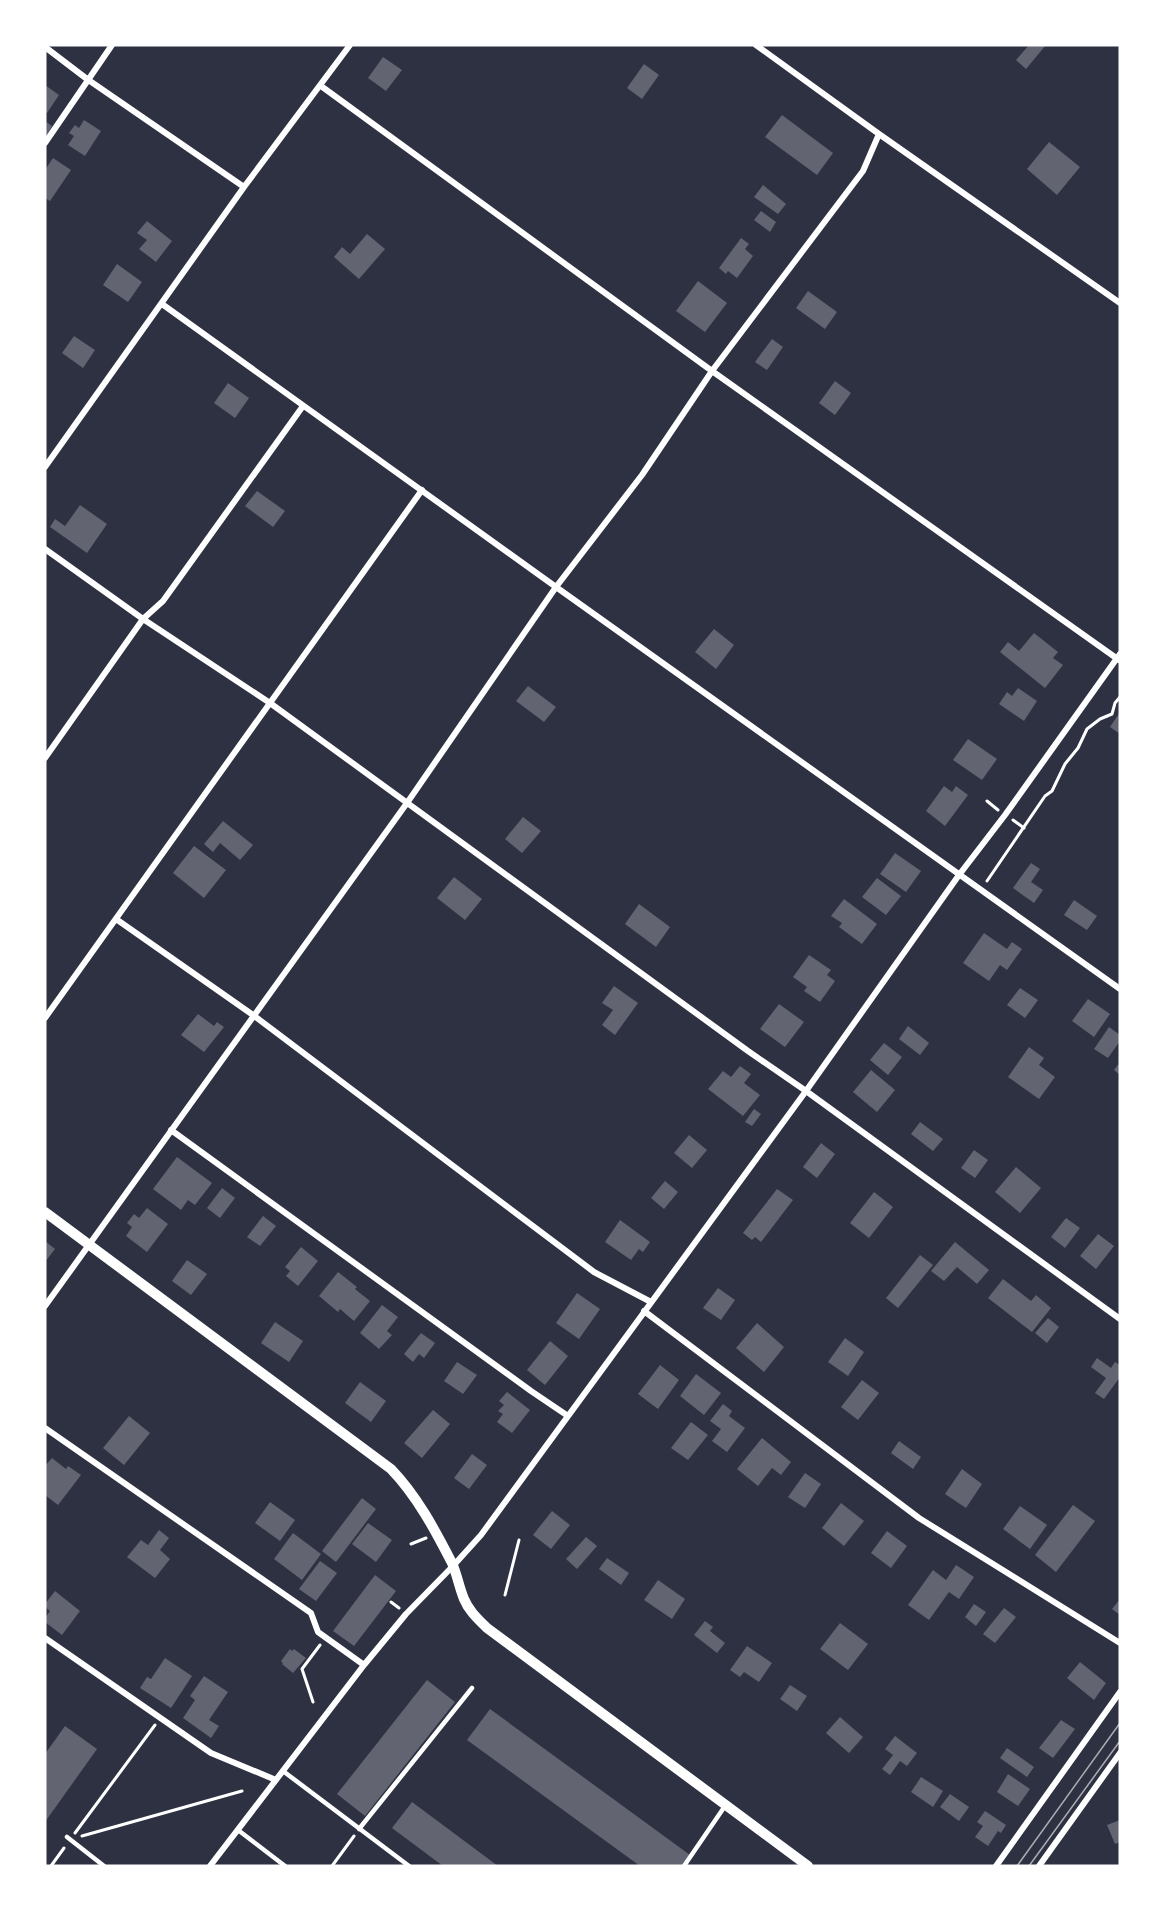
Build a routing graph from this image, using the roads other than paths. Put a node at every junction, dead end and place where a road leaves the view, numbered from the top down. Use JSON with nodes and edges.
{"nodes":[{"id":1,"x":112,"y":45,"type":"edge"},
{"id":2,"x":350,"y":45,"type":"edge"},
{"id":3,"x":756,"y":45,"type":"edge"},
{"id":4,"x":45,"y":47,"type":"edge"},
{"id":5,"x":87,"y":79,"type":"junction"},
{"id":6,"x":321,"y":86,"type":"junction"},
{"id":7,"x":879,"y":134,"type":"junction"},
{"id":8,"x":45,"y":143,"type":"edge"},
{"id":9,"x":244,"y":187,"type":"junction"},
{"id":10,"x":1120,"y":303,"type":"edge"},
{"id":11,"x":162,"y":304,"type":"junction"},
{"id":12,"x":712,"y":371,"type":"junction"},
{"id":13,"x":303,"y":406,"type":"junction"},
{"id":14,"x":45,"y":467,"type":"edge"},
{"id":15,"x":422,"y":490,"type":"junction"},
{"id":16,"x":45,"y":549,"type":"edge"},
{"id":17,"x":556,"y":587,"type":"junction"},
{"id":18,"x":143,"y":619,"type":"junction"},
{"id":19,"x":1119,"y":658,"type":"edge"},
{"id":20,"x":270,"y":703,"type":"junction"},
{"id":21,"x":45,"y":758,"type":"edge"},
{"id":22,"x":407,"y":803,"type":"junction"},
{"id":23,"x":959,"y":874,"type":"junction"},
{"id":24,"x":116,"y":920,"type":"junction"},
{"id":25,"x":1120,"y":989,"type":"edge"},
{"id":26,"x":254,"y":1015,"type":"junction"},
{"id":27,"x":45,"y":1018,"type":"edge"},
{"id":28,"x":806,"y":1091,"type":"junction"},
{"id":29,"x":171,"y":1130,"type":"junction"},
{"id":30,"x":45,"y":1212,"type":"edge"},
{"id":31,"x":88,"y":1246,"type":"junction"},
{"id":32,"x":651,"y":1302,"type":"junction"},
{"id":33,"x":45,"y":1306,"type":"edge"},
{"id":34,"x":644,"y":1311,"type":"junction"},
{"id":35,"x":1120,"y":1319,"type":"edge"},
{"id":36,"x":568,"y":1416,"type":"junction"},
{"id":37,"x":45,"y":1428,"type":"edge"},
{"id":38,"x":453,"y":1566,"type":"junction"},
{"id":39,"x":45,"y":1638,"type":"edge"},
{"id":40,"x":1120,"y":1643,"type":"edge"},
{"id":41,"x":364,"y":1665,"type":"junction"},
{"id":42,"x":472,"y":1688,"type":"dead end"},
{"id":43,"x":1120,"y":1692,"type":"edge"},
{"id":44,"x":1120,"y":1753,"type":"edge"},
{"id":45,"x":283,"y":1771,"type":"junction"},
{"id":46,"x":276,"y":1780,"type":"junction"},
{"id":47,"x":726,"y":1805,"type":"junction"},
{"id":48,"x":359,"y":1829,"type":"junction"},
{"id":49,"x":238,"y":1830,"type":"junction"},
{"id":50,"x":68,"y":1838,"type":"road end"},
{"id":51,"x":104,"y":1866,"type":"edge"},
{"id":52,"x":210,"y":1866,"type":"edge"},
{"id":53,"x":285,"y":1866,"type":"edge"},
{"id":54,"x":409,"y":1866,"type":"edge"},
{"id":55,"x":684,"y":1866,"type":"edge"},
{"id":56,"x":808,"y":1866,"type":"edge"},
{"id":57,"x":996,"y":1866,"type":"edge"},
{"id":58,"x":1039,"y":1866,"type":"edge"}],
"edges":[{"from":1,"to":5,"type":"street"},
{"from":2,"to":6,"type":"street"},
{"from":3,"to":7,"type":"street"},
{"from":4,"to":5,"type":"street"},
{"from":5,"to":8,"type":"street"},
{"from":5,"to":9,"type":"street"},
{"from":6,"to":9,"type":"street"},
{"from":6,"to":12,"type":"street"},
{"from":7,"to":10,"type":"street"},
{"from":7,"to":12,"type":"street"},
{"from":9,"to":11,"type":"street"},
{"from":11,"to":13,"type":"street"},
{"from":11,"to":14,"type":"street"},
{"from":12,"to":17,"type":"street"},
{"from":12,"to":19,"type":"street"},
{"from":13,"to":15,"type":"street"},
{"from":13,"to":18,"type":"street"},
{"from":15,"to":17,"type":"street"},
{"from":15,"to":20,"type":"street"},
{"from":16,"to":18,"type":"street"},
{"from":17,"to":22,"type":"street"},
{"from":17,"to":23,"type":"street"},
{"from":18,"to":20,"type":"street"},
{"from":18,"to":21,"type":"street"},
{"from":19,"to":23,"type":"street"},
{"from":20,"to":22,"type":"street"},
{"from":20,"to":24,"type":"street"},
{"from":22,"to":26,"type":"street"},
{"from":22,"to":28,"type":"street"},
{"from":23,"to":25,"type":"street"},
{"from":23,"to":28,"type":"street"},
{"from":24,"to":26,"type":"street"},
{"from":24,"to":27,"type":"street"},
{"from":26,"to":29,"type":"street"},
{"from":26,"to":32,"type":"street"},
{"from":28,"to":32,"type":"street"},
{"from":28,"to":35,"type":"street"},
{"from":29,"to":31,"type":"street"},
{"from":29,"to":36,"type":"street"},
{"from":30,"to":31,"type":"street"},
{"from":31,"to":33,"type":"street"},
{"from":31,"to":38,"type":"street"},
{"from":32,"to":34,"type":"street"},
{"from":34,"to":36,"type":"street"},
{"from":34,"to":40,"type":"street"},
{"from":36,"to":38,"type":"street"},
{"from":37,"to":41,"type":"street"},
{"from":38,"to":41,"type":"street"},
{"from":38,"to":47,"type":"street"},
{"from":39,"to":46,"type":"street"},
{"from":41,"to":45,"type":"street"},
{"from":42,"to":48,"type":"lane"},
{"from":43,"to":57,"type":"street"},
{"from":44,"to":58,"type":"street"},
{"from":45,"to":46,"type":"street"},
{"from":45,"to":48,"type":"lane"},
{"from":46,"to":49,"type":"street"},
{"from":47,"to":55,"type":"lane"},
{"from":47,"to":56,"type":"street"},
{"from":48,"to":54,"type":"lane"},
{"from":49,"to":52,"type":"street"},
{"from":49,"to":53,"type":"lane"},
{"from":50,"to":51,"type":"lane"}]}
